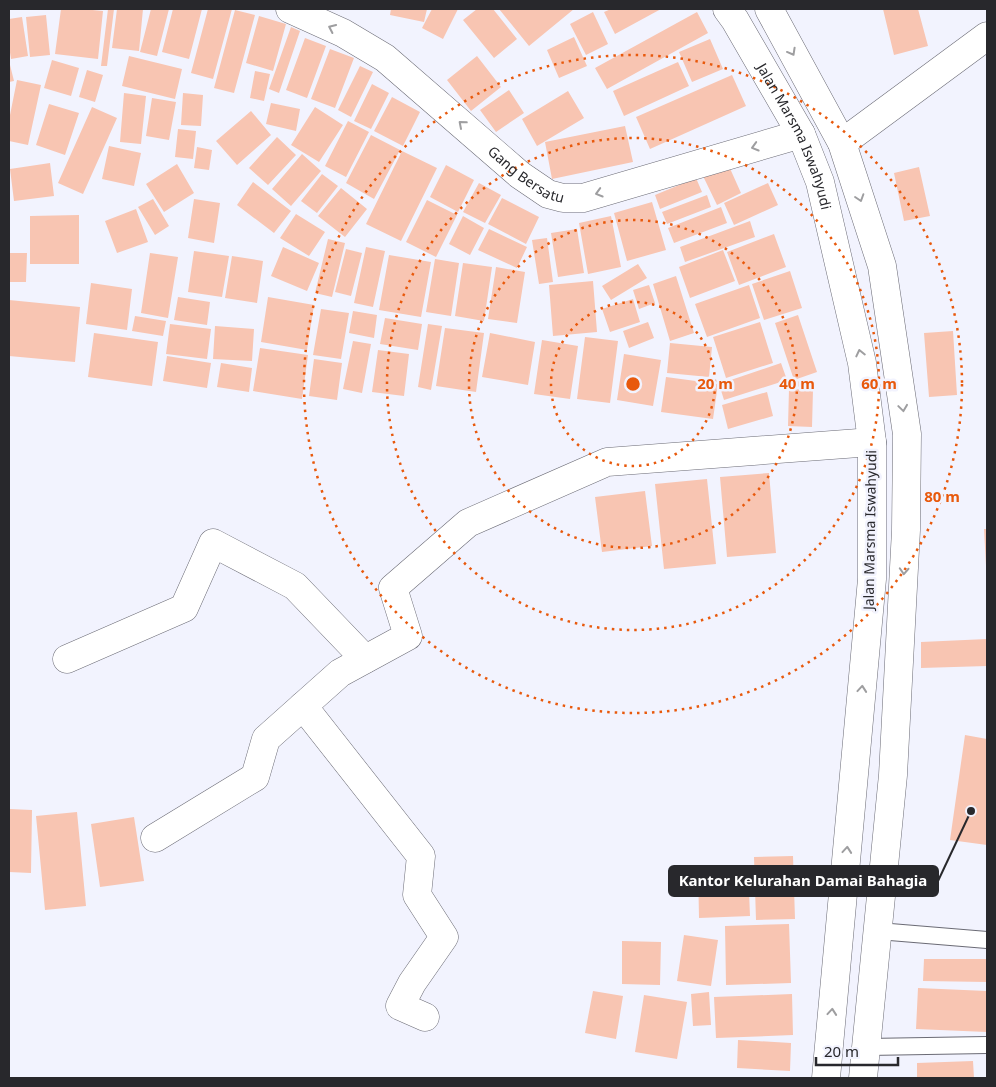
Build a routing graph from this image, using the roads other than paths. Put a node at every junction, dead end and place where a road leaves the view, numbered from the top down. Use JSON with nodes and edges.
{"nodes":[{"id":1,"x":290,"y":9,"type":"edge"},
{"id":2,"x":727,"y":9,"type":"edge"},
{"id":3,"x":769,"y":9,"type":"edge"},
{"id":4,"x":987,"y":36,"type":"edge"},
{"id":5,"x":802,"y":134,"type":"junction"},
{"id":6,"x":842,"y":142,"type":"junction"},
{"id":7,"x":872,"y":442,"type":"junction"},
{"id":8,"x":68,"y":659,"type":"dead end"},
{"id":9,"x":364,"y":659,"type":"junction"},
{"id":10,"x":303,"y":706,"type":"junction"},
{"id":11,"x":155,"y":838,"type":"dead end"},
{"id":12,"x":878,"y":930,"type":"junction"},
{"id":13,"x":987,"y":940,"type":"edge"},
{"id":14,"x":425,"y":1017,"type":"dead end"},
{"id":15,"x":987,"y":1045,"type":"edge"},
{"id":16,"x":867,"y":1047,"type":"junction"},
{"id":17,"x":826,"y":1078,"type":"edge"},
{"id":18,"x":863,"y":1078,"type":"edge"}],
"edges":[{"from":5,"to":1,"type":"main road","name":"Gang Bersatu","one_way":true},
{"from":2,"to":5,"type":"main road","name":"Jalan Marsma Iswahyudi"},
{"from":3,"to":6,"type":"main road","one_way":true},
{"from":4,"to":6,"type":"main road"},
{"from":7,"to":5,"type":"main road","name":"Jalan Marsma Iswahyudi","one_way":true},
{"from":6,"to":12,"type":"main road","one_way":true},
{"from":7,"to":9,"type":"main road"},
{"from":17,"to":7,"type":"main road","name":"Jalan Marsma Iswahyudi","one_way":true},
{"from":8,"to":9,"type":"main road"},
{"from":9,"to":10,"type":"main road"},
{"from":10,"to":11,"type":"main road"},
{"from":10,"to":14,"type":"main road"},
{"from":12,"to":13,"type":"lane"},
{"from":12,"to":16,"type":"main road"},
{"from":15,"to":16,"type":"lane"},
{"from":16,"to":18,"type":"main road"}]}
